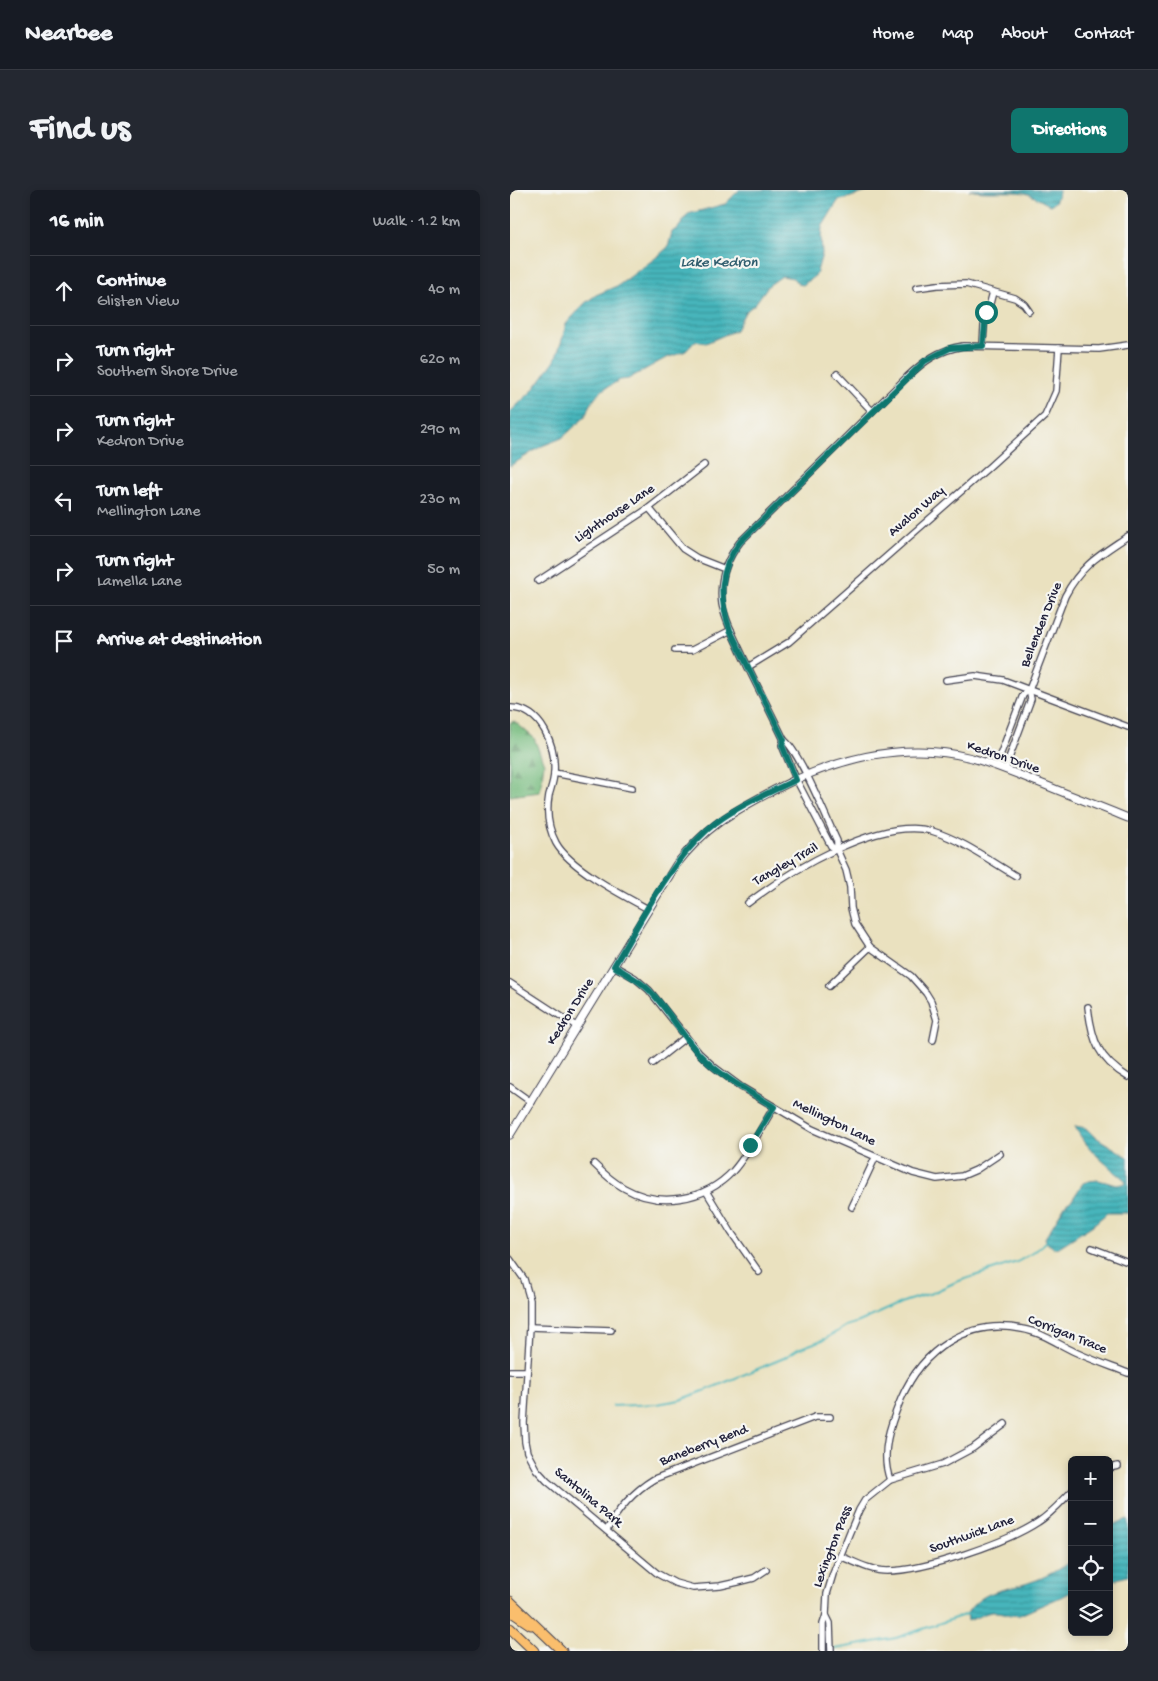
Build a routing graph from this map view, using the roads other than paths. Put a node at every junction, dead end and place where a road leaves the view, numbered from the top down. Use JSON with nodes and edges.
{"nodes":[{"id":1,"x":916,"y":288,"type":"dead end"},
{"id":2,"x":993,"y":292,"type":"junction"},
{"id":3,"x":1030,"y":311,"type":"dead end"},
{"id":4,"x":1128,"y":345,"type":"edge"},
{"id":5,"x":983,"y":346,"type":"junction"},
{"id":6,"x":1060,"y":348,"type":"junction"},
{"id":7,"x":837,"y":374,"type":"dead end"},
{"id":8,"x":872,"y":411,"type":"junction"},
{"id":9,"x":704,"y":465,"type":"dead end"},
{"id":10,"x":649,"y":508,"type":"junction"},
{"id":11,"x":1128,"y":536,"type":"edge"},
{"id":12,"x":725,"y":569,"type":"junction"},
{"id":13,"x":538,"y":581,"type":"dead end"},
{"id":14,"x":730,"y":630,"type":"junction"},
{"id":15,"x":675,"y":650,"type":"dead end"},
{"id":16,"x":748,"y":667,"type":"junction"},
{"id":17,"x":946,"y":680,"type":"dead end"},
{"id":18,"x":1029,"y":690,"type":"junction"},
{"id":19,"x":511,"y":708,"type":"edge"},
{"id":20,"x":1128,"y":727,"type":"edge"},
{"id":21,"x":784,"y":740,"type":"junction"},
{"id":22,"x":996,"y":766,"type":"junction"},
{"id":23,"x":1005,"y":770,"type":"junction"},
{"id":24,"x":554,"y":773,"type":"junction"},
{"id":25,"x":806,"y":774,"type":"junction"},
{"id":26,"x":796,"y":780,"type":"junction"},
{"id":27,"x":632,"y":788,"type":"dead end"},
{"id":28,"x":1128,"y":818,"type":"edge"},
{"id":29,"x":837,"y":850,"type":"junction"},
{"id":30,"x":1016,"y":876,"type":"dead end"},
{"id":31,"x":748,"y":903,"type":"dead end"},
{"id":32,"x":648,"y":909,"type":"junction"},
{"id":33,"x":870,"y":947,"type":"junction"},
{"id":34,"x":614,"y":966,"type":"junction"},
{"id":35,"x":510,"y":983,"type":"edge"},
{"id":36,"x":829,"y":986,"type":"dead end"},
{"id":37,"x":1088,"y":1007,"type":"dead end"},
{"id":38,"x":576,"y":1026,"type":"junction"},
{"id":39,"x":686,"y":1037,"type":"junction"},
{"id":40,"x":933,"y":1040,"type":"dead end"},
{"id":41,"x":653,"y":1063,"type":"dead end"},
{"id":42,"x":1128,"y":1077,"type":"edge"},
{"id":43,"x":510,"y":1087,"type":"edge"},
{"id":44,"x":531,"y":1102,"type":"junction"},
{"id":45,"x":774,"y":1107,"type":"junction"},
{"id":46,"x":510,"y":1135,"type":"edge"},
{"id":47,"x":1000,"y":1154,"type":"dead end"},
{"id":48,"x":875,"y":1158,"type":"junction"},
{"id":49,"x":594,"y":1164,"type":"dead end"},
{"id":50,"x":706,"y":1191,"type":"junction"},
{"id":51,"x":852,"y":1207,"type":"dead end"},
{"id":52,"x":1092,"y":1248,"type":"dead end"},
{"id":53,"x":510,"y":1259,"type":"edge"},
{"id":54,"x":1128,"y":1262,"type":"edge"},
{"id":55,"x":759,"y":1272,"type":"dead end"},
{"id":56,"x":530,"y":1327,"type":"junction"},
{"id":57,"x":611,"y":1330,"type":"dead end"},
{"id":58,"x":510,"y":1371,"type":"edge"},
{"id":59,"x":527,"y":1371,"type":"junction"},
{"id":60,"x":1128,"y":1373,"type":"edge"},
{"id":61,"x":830,"y":1417,"type":"dead end"},
{"id":62,"x":1005,"y":1424,"type":"dead end"},
{"id":63,"x":1118,"y":1466,"type":"dead end"},
{"id":64,"x":1113,"y":1467,"type":"edge"},
{"id":65,"x":890,"y":1480,"type":"junction"},
{"id":66,"x":1068,"y":1495,"type":"edge"},
{"id":67,"x":606,"y":1530,"type":"junction"},
{"id":68,"x":840,"y":1556,"type":"junction"},
{"id":69,"x":766,"y":1570,"type":"dead end"},
{"id":70,"x":510,"y":1601,"type":"edge"},
{"id":71,"x":510,"y":1611,"type":"edge"},
{"id":72,"x":826,"y":1615,"type":"junction"},
{"id":73,"x":536,"y":1627,"type":"junction"},
{"id":74,"x":510,"y":1628,"type":"edge"},
{"id":75,"x":534,"y":1651,"type":"edge"},
{"id":76,"x":562,"y":1651,"type":"edge"},
{"id":77,"x":823,"y":1651,"type":"edge"},
{"id":78,"x":831,"y":1651,"type":"edge"}],
"edges":[{"from":1,"to":2,"type":"street"},
{"from":2,"to":3,"type":"street"},
{"from":2,"to":5,"type":"street"},
{"from":4,"to":6,"type":"street"},
{"from":5,"to":6,"type":"street"},
{"from":5,"to":8,"type":"street"},
{"from":6,"to":16,"type":"street","name":"Avalon Way"},
{"from":7,"to":8,"type":"street"},
{"from":8,"to":12,"type":"street"},
{"from":9,"to":10,"type":"street","name":"Lighthouse Lane"},
{"from":10,"to":12,"type":"street"},
{"from":10,"to":13,"type":"street","name":"Lighthouse Lane"},
{"from":11,"to":18,"type":"street","name":"Bellenden Drive"},
{"from":12,"to":14,"type":"street"},
{"from":14,"to":15,"type":"street"},
{"from":14,"to":16,"type":"street"},
{"from":16,"to":21,"type":"street"},
{"from":17,"to":18,"type":"street"},
{"from":18,"to":20,"type":"street"},
{"from":18,"to":22,"type":"street","name":"Bellenden Drive"},
{"from":18,"to":23,"type":"street","name":"Bellenden Drive"},
{"from":19,"to":24,"type":"street"},
{"from":21,"to":25,"type":"street"},
{"from":21,"to":26,"type":"street"},
{"from":22,"to":23,"type":"street","name":"Kedron Drive"},
{"from":22,"to":25,"type":"street","name":"Kedron Drive"},
{"from":23,"to":28,"type":"street","name":"Kedron Drive"},
{"from":24,"to":27,"type":"street"},
{"from":24,"to":32,"type":"street"},
{"from":25,"to":26,"type":"street","name":"Kedron Drive"},
{"from":25,"to":29,"type":"street"},
{"from":26,"to":29,"type":"street"},
{"from":26,"to":32,"type":"street","name":"Kedron Drive"},
{"from":29,"to":30,"type":"street","name":"Tangley Trail"},
{"from":29,"to":31,"type":"street","name":"Tangley Trail"},
{"from":29,"to":33,"type":"street"},
{"from":32,"to":34,"type":"street","name":"Kedron Drive"},
{"from":33,"to":36,"type":"street"},
{"from":33,"to":40,"type":"street"},
{"from":34,"to":38,"type":"street","name":"Kedron Drive"},
{"from":34,"to":39,"type":"street","name":"Mellington Lane"},
{"from":35,"to":38,"type":"street"},
{"from":37,"to":42,"type":"street"},
{"from":38,"to":44,"type":"street","name":"Kedron Drive"},
{"from":39,"to":41,"type":"street"},
{"from":39,"to":45,"type":"street","name":"Mellington Lane"},
{"from":43,"to":44,"type":"street"},
{"from":44,"to":46,"type":"street","name":"Kedron Drive"},
{"from":45,"to":48,"type":"street","name":"Mellington Lane"},
{"from":45,"to":50,"type":"street"},
{"from":47,"to":48,"type":"street","name":"Mellington Lane"},
{"from":48,"to":51,"type":"street"},
{"from":49,"to":50,"type":"street"},
{"from":50,"to":55,"type":"street"},
{"from":52,"to":54,"type":"street"},
{"from":53,"to":56,"type":"street","name":"Santolina Park"},
{"from":56,"to":57,"type":"street"},
{"from":56,"to":59,"type":"street","name":"Santolina Park"},
{"from":58,"to":59,"type":"street"},
{"from":59,"to":67,"type":"street","name":"Santolina Park"},
{"from":60,"to":65,"type":"street","name":"Corrigan Trace"},
{"from":61,"to":67,"type":"street","name":"Baneberry Bend"},
{"from":62,"to":65,"type":"street","name":"Lexington Pass"},
{"from":63,"to":64,"type":"street"},
{"from":65,"to":68,"type":"street","name":"Lexington Pass"},
{"from":66,"to":68,"type":"street","name":"Southwick Lane"},
{"from":67,"to":69,"type":"street","name":"Santolina Park"},
{"from":68,"to":72,"type":"street","name":"Lexington Pass"},
{"from":70,"to":73,"type":"main road"},
{"from":71,"to":73,"type":"main road"},
{"from":72,"to":77,"type":"street","name":"Lexington Pass"},
{"from":72,"to":78,"type":"street","name":"Lexington Pass"},
{"from":73,"to":76,"type":"main road"},
{"from":74,"to":75,"type":"main road"}]}
